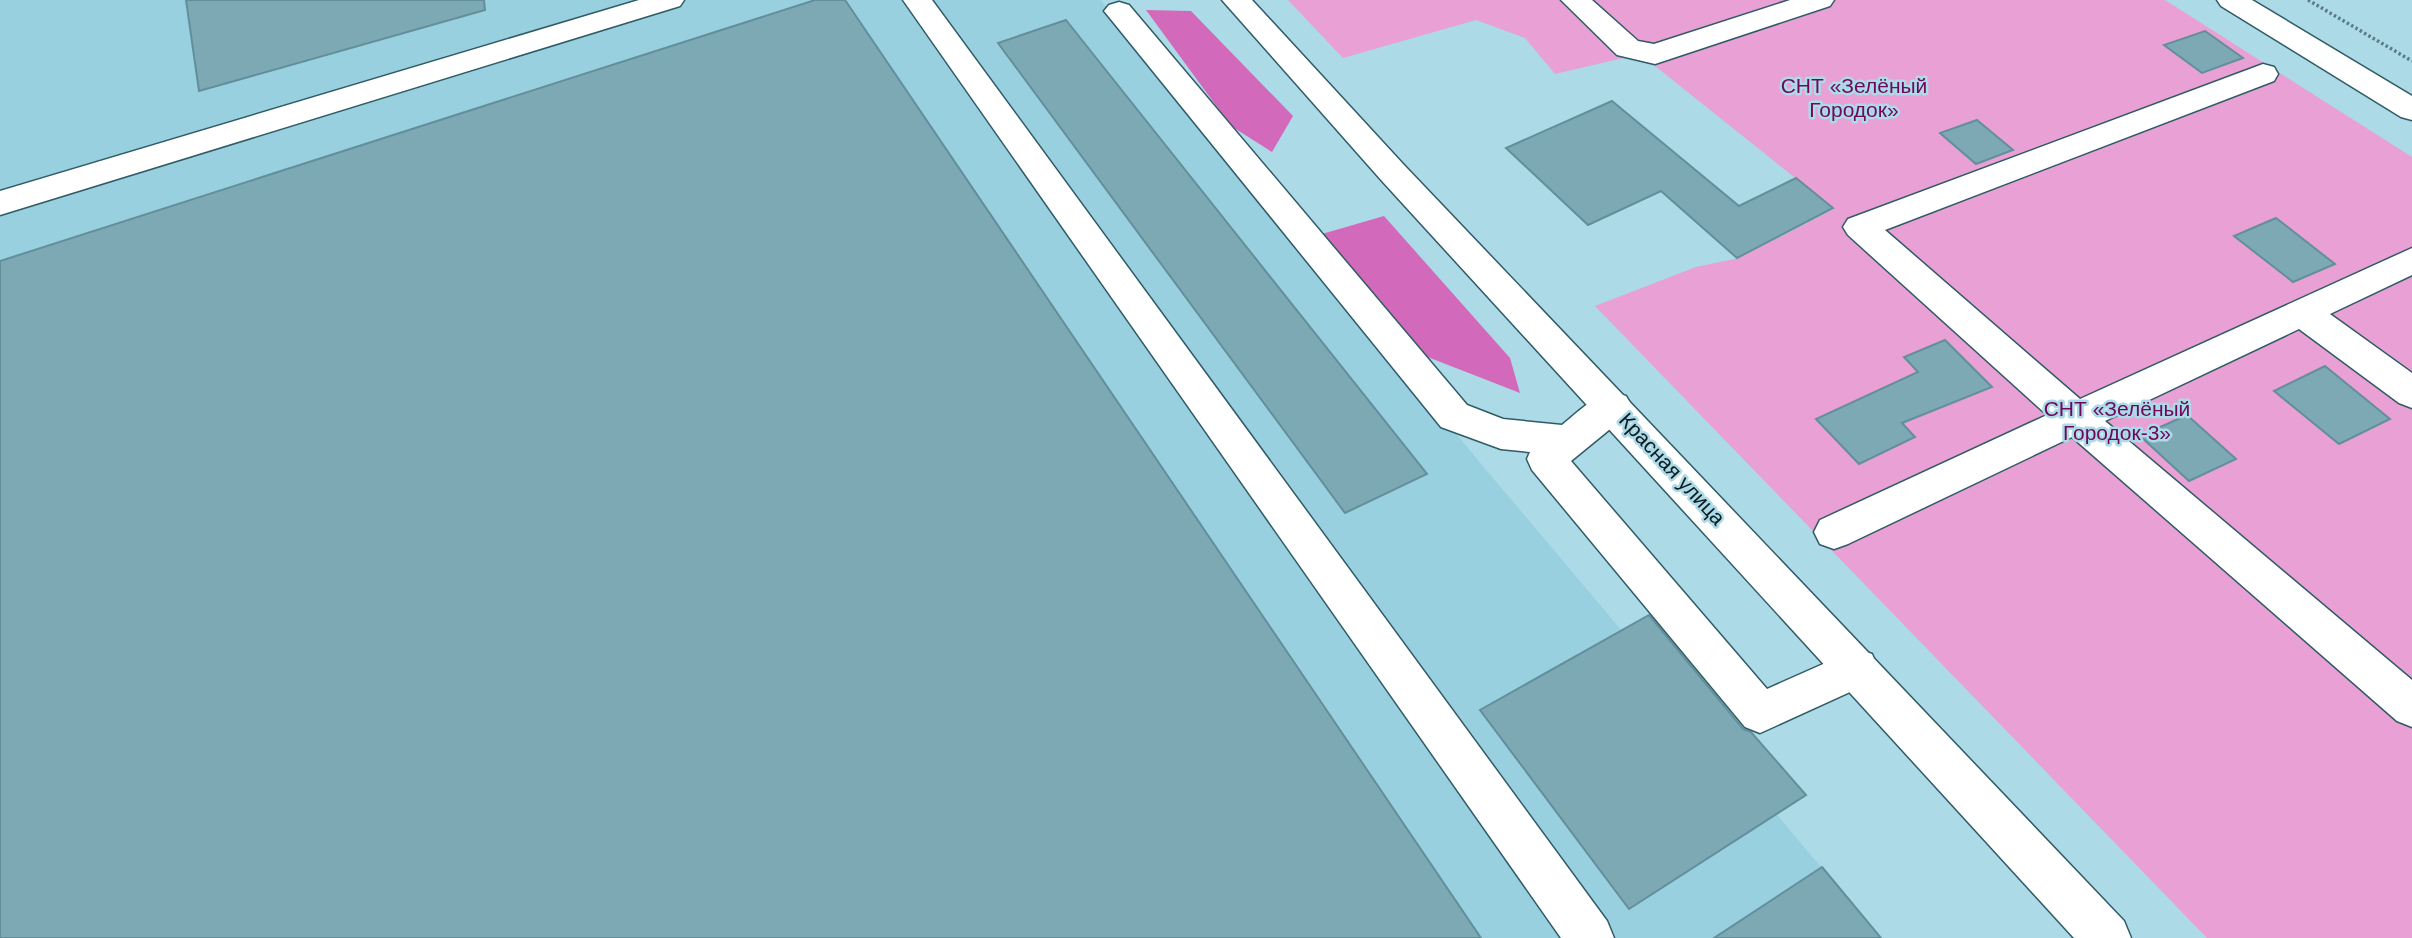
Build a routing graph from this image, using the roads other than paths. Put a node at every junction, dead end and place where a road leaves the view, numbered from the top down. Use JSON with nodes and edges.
{"nodes":[{"id":1,"x":670,"y":0,"type":"edge"},
{"id":2,"x":917,"y":0,"type":"edge"},
{"id":3,"x":1236,"y":0,"type":"edge"},
{"id":4,"x":1575,"y":0,"type":"edge"},
{"id":5,"x":1820,"y":0,"type":"edge"},
{"id":6,"x":2231,"y":0,"type":"edge"},
{"id":7,"x":1119,"y":10,"type":"dead end"},
{"id":8,"x":2263,"y":74,"type":"dead end"},
{"id":9,"x":2412,"y":110,"type":"edge"},
{"id":10,"x":0,"y":202,"type":"edge"},
{"id":11,"x":2412,"y":260,"type":"edge"},
{"id":12,"x":2302,"y":312,"type":"junction"},
{"id":13,"x":2412,"y":393,"type":"edge"},
{"id":14,"x":1613,"y":406,"type":"junction"},
{"id":15,"x":2077,"y":418,"type":"junction"},
{"id":16,"x":1566,"y":441,"type":"junction"},
{"id":17,"x":1834,"y":533,"type":"dead end"},
{"id":18,"x":1857,"y":668,"type":"junction"},
{"id":19,"x":2412,"y":707,"type":"edge"},
{"id":20,"x":2093,"y":934,"type":"edge"},
{"id":21,"x":1590,"y":938,"type":"edge"}],
"edges":[{"from":1,"to":10,"type":"main road"},
{"from":2,"to":21,"type":"main road"},
{"from":3,"to":14,"type":"main road","name":"Красная улица"},
{"from":4,"to":5,"type":"main road"},
{"from":6,"to":9,"type":"main road"},
{"from":7,"to":16,"type":"main road"},
{"from":8,"to":15,"type":"main road"},
{"from":11,"to":12,"type":"main road"},
{"from":12,"to":13,"type":"main road"},
{"from":12,"to":15,"type":"main road"},
{"from":14,"to":16,"type":"main road"},
{"from":14,"to":18,"type":"main road","name":"Красная улица"},
{"from":15,"to":17,"type":"main road"},
{"from":15,"to":19,"type":"main road"},
{"from":16,"to":18,"type":"main road"},
{"from":18,"to":20,"type":"main road","name":"Красная улица"}]}
